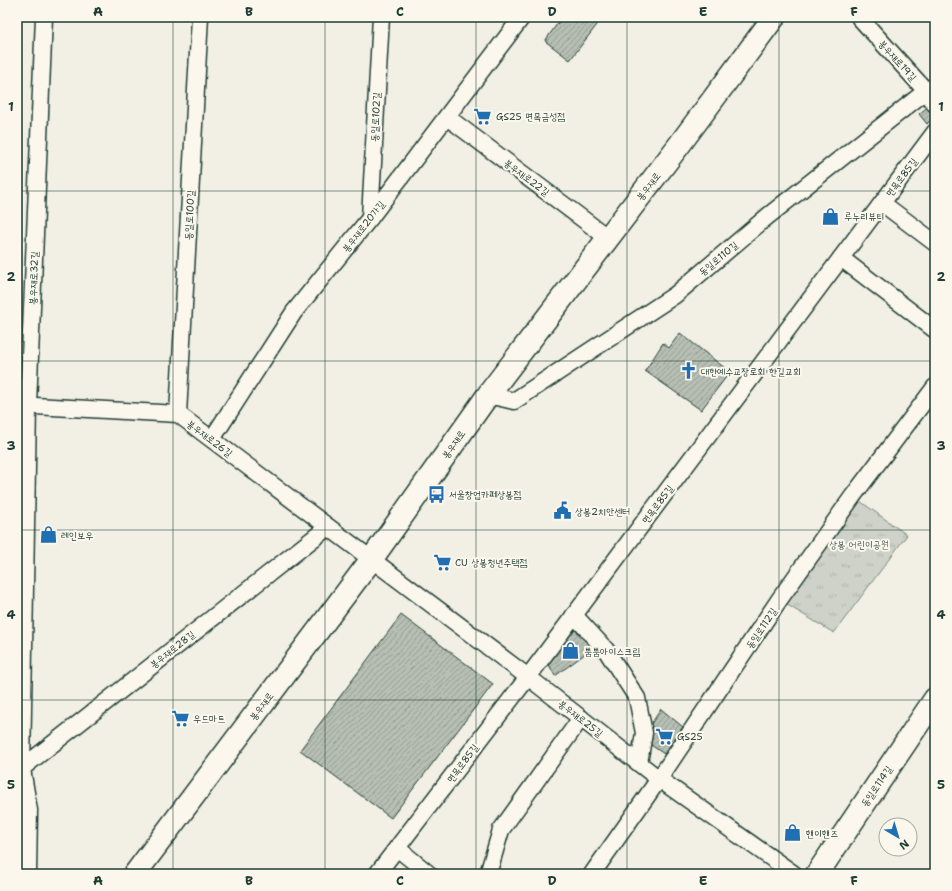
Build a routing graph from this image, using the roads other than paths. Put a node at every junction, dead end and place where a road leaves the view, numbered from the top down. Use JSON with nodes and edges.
{"nodes":[{"id":1,"x":44,"y":17,"type":"edge"},
{"id":2,"x":200,"y":17,"type":"edge"},
{"id":3,"x":381,"y":17,"type":"edge"},
{"id":4,"x":522,"y":17,"type":"edge"},
{"id":5,"x":774,"y":17,"type":"edge"},
{"id":6,"x":859,"y":17,"type":"edge"},
{"id":7,"x":932,"y":94,"type":"edge"},
{"id":8,"x":447,"y":117,"type":"junction"},
{"id":9,"x":935,"y":132,"type":"edge"},
{"id":10,"x":882,"y":203,"type":"junction"},
{"id":11,"x":370,"y":218,"type":"junction"},
{"id":12,"x":608,"y":238,"type":"junction"},
{"id":13,"x":935,"y":243,"type":"edge"},
{"id":14,"x":841,"y":258,"type":"junction"},
{"id":15,"x":935,"y":330,"type":"edge"},
{"id":16,"x":935,"y":387,"type":"edge"},
{"id":17,"x":488,"y":395,"type":"junction"},
{"id":18,"x":22,"y":404,"type":"edge"},
{"id":19,"x":178,"y":414,"type":"junction"},
{"id":20,"x":212,"y":439,"type":"junction"},
{"id":21,"x":328,"y":527,"type":"junction"},
{"id":22,"x":371,"y":560,"type":"junction"},
{"id":23,"x":574,"y":615,"type":"junction"},
{"id":24,"x":528,"y":677,"type":"junction"},
{"id":25,"x":935,"y":699,"type":"edge"},
{"id":26,"x":581,"y":718,"type":"junction"},
{"id":27,"x":639,"y":764,"type":"junction"},
{"id":28,"x":19,"y":770,"type":"edge"},
{"id":29,"x":659,"y":779,"type":"junction"},
{"id":30,"x":397,"y":848,"type":"junction"},
{"id":31,"x":28,"y":874,"type":"edge"},
{"id":32,"x":135,"y":874,"type":"edge"},
{"id":33,"x":377,"y":874,"type":"edge"},
{"id":34,"x":429,"y":874,"type":"edge"},
{"id":35,"x":488,"y":874,"type":"edge"},
{"id":36,"x":592,"y":874,"type":"edge"},
{"id":37,"x":794,"y":874,"type":"edge"},
{"id":38,"x":818,"y":874,"type":"edge"}],
"edges":[{"from":1,"to":18,"type":"street","name":"봉우재로32길"},
{"from":2,"to":19,"type":"street","name":"동일로100길"},
{"from":3,"to":11,"type":"street","name":"동일로102길"},
{"from":4,"to":8,"type":"street","name":"봉우재로20가길"},
{"from":5,"to":12,"type":"street","name":"봉우재로"},
{"from":6,"to":7,"type":"street","name":"봉우재로19길"},
{"from":7,"to":17,"type":"street","name":"동일로110길"},
{"from":8,"to":11,"type":"street","name":"봉우재로20가길"},
{"from":8,"to":12,"type":"street","name":"봉우재로22길"},
{"from":9,"to":10,"type":"street","name":"면목로85길"},
{"from":10,"to":13,"type":"street"},
{"from":10,"to":14,"type":"street","name":"면목로85길"},
{"from":11,"to":20,"type":"street","name":"봉우재로20가길"},
{"from":12,"to":17,"type":"street","name":"봉우재로"},
{"from":14,"to":15,"type":"street"},
{"from":14,"to":23,"type":"street","name":"면목로85길"},
{"from":16,"to":29,"type":"street","name":"동일로112길"},
{"from":17,"to":22,"type":"street","name":"봉우재로"},
{"from":18,"to":19,"type":"street","name":"봉우재로26길"},
{"from":18,"to":28,"type":"street","name":"봉우재로32길"},
{"from":19,"to":20,"type":"street","name":"봉우재로26길"},
{"from":20,"to":21,"type":"street","name":"봉우재로26길"},
{"from":21,"to":22,"type":"street","name":"봉우재로26길"},
{"from":21,"to":28,"type":"street","name":"봉우재로28길"},
{"from":22,"to":24,"type":"street","name":"봉우재로25길"},
{"from":22,"to":32,"type":"street","name":"봉우재로"},
{"from":23,"to":24,"type":"street","name":"면목로85길"},
{"from":23,"to":27,"type":"street"},
{"from":24,"to":26,"type":"street","name":"봉우재로25길"},
{"from":24,"to":30,"type":"street","name":"면목로85길"},
{"from":25,"to":38,"type":"street","name":"동일로114길"},
{"from":26,"to":27,"type":"street","name":"봉우재로25길"},
{"from":26,"to":35,"type":"street"},
{"from":27,"to":29,"type":"street","name":"봉우재로25길"},
{"from":28,"to":31,"type":"street","name":"봉우재로32길"},
{"from":29,"to":36,"type":"street","name":"동일로112길"},
{"from":29,"to":37,"type":"street","name":"봉우재로25길"},
{"from":30,"to":33,"type":"street","name":"면목로85길"},
{"from":30,"to":34,"type":"street"}]}
